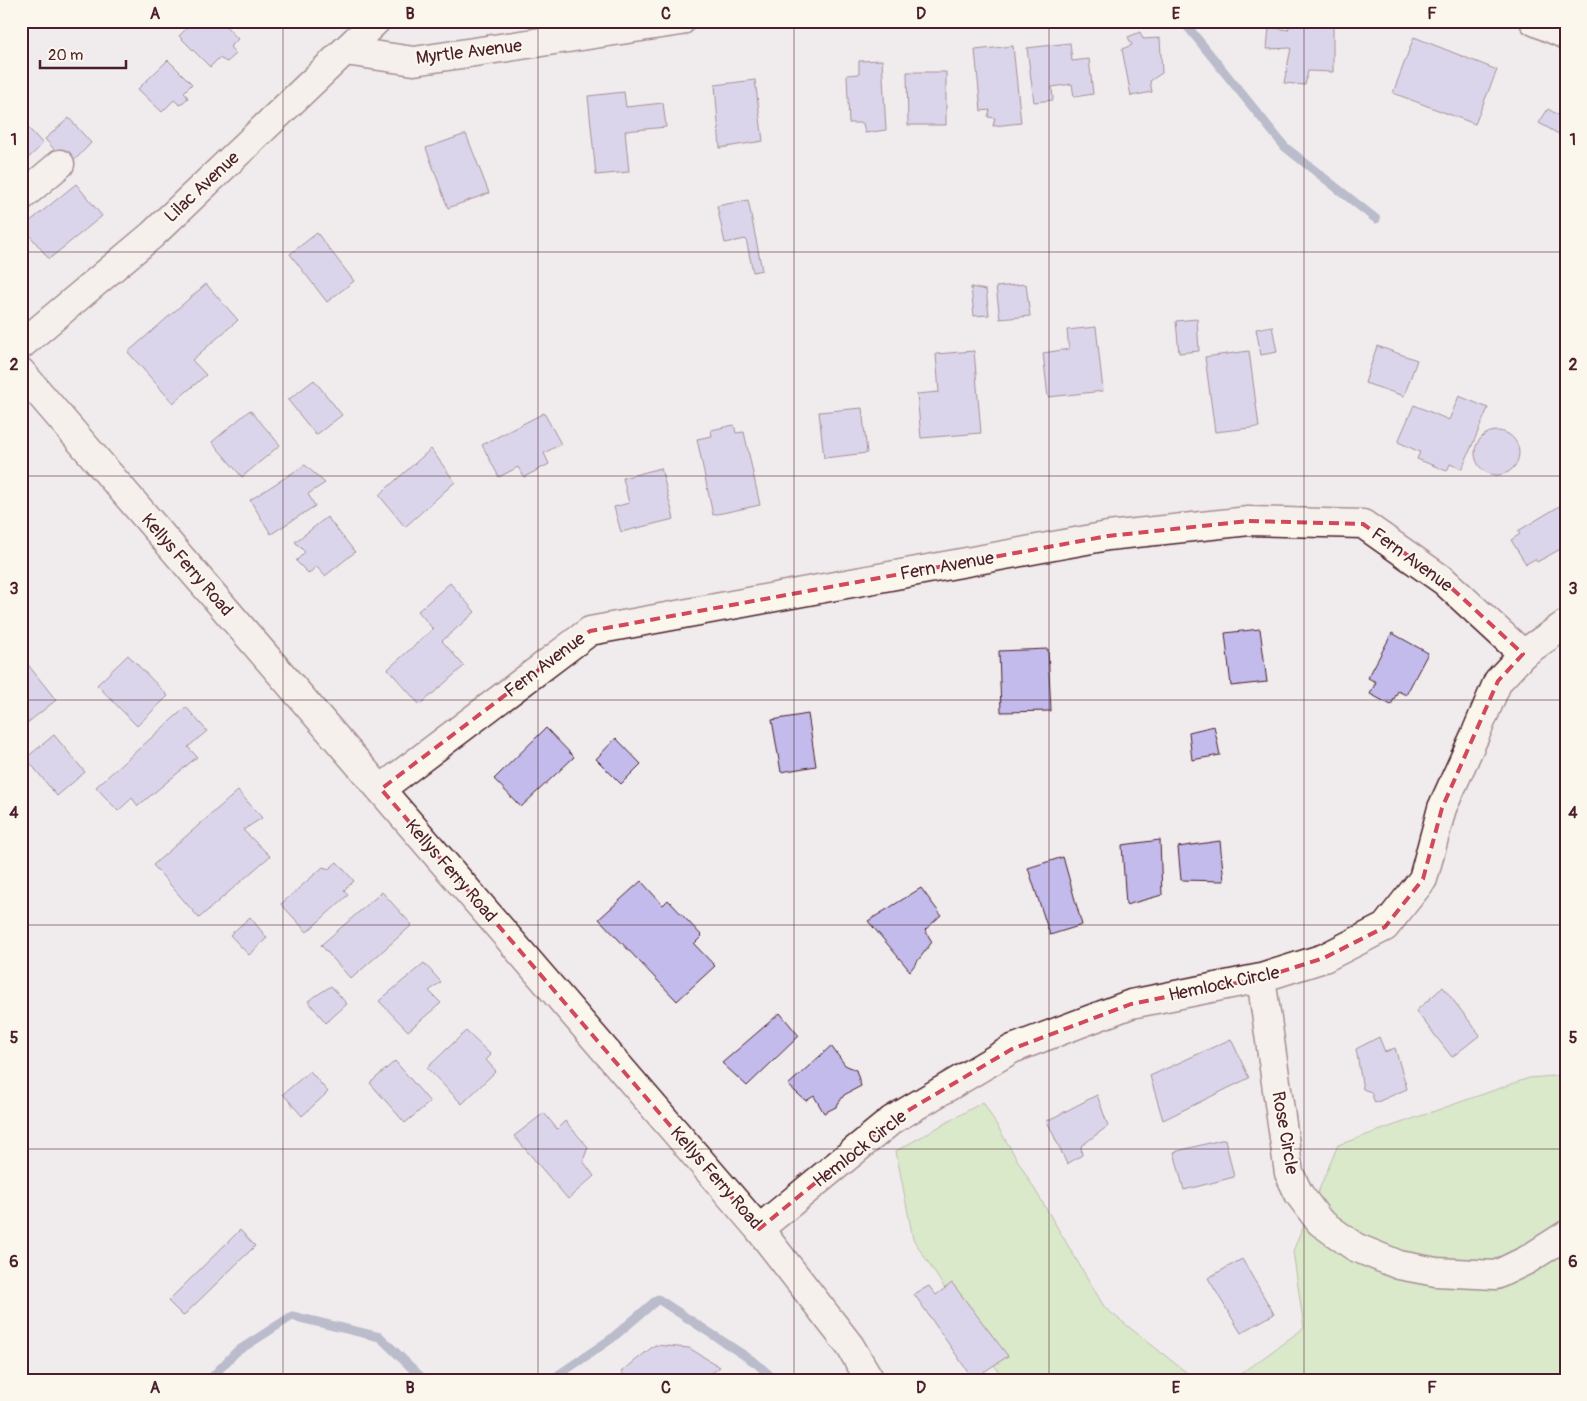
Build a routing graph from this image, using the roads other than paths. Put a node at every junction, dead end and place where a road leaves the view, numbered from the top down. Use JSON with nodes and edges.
{"nodes":[{"id":1,"x":376,"y":21,"type":"edge"},
{"id":2,"x":681,"y":21,"type":"edge"},
{"id":3,"x":1534,"y":21,"type":"edge"},
{"id":4,"x":1566,"y":35,"type":"edge"},
{"id":5,"x":345,"y":51,"type":"junction"},
{"id":6,"x":60,"y":164,"type":"dead end"},
{"id":7,"x":21,"y":197,"type":"edge"},
{"id":8,"x":21,"y":345,"type":"edge"},
{"id":9,"x":21,"y":372,"type":"edge"},
{"id":10,"x":1566,"y":624,"type":"edge"},
{"id":11,"x":1523,"y":654,"type":"junction"},
{"id":12,"x":381,"y":790,"type":"junction"},
{"id":13,"x":1261,"y":978,"type":"junction"},
{"id":14,"x":760,"y":1229,"type":"junction"},
{"id":15,"x":1566,"y":1235,"type":"edge"},
{"id":16,"x":870,"y":1380,"type":"edge"}],
"edges":[{"from":1,"to":5,"type":"street","name":"Lilac Avenue"},
{"from":2,"to":5,"type":"street","name":"Myrtle Avenue"},
{"from":3,"to":4,"type":"street"},
{"from":5,"to":8,"type":"street","name":"Lilac Avenue"},
{"from":6,"to":7,"type":"street"},
{"from":9,"to":12,"type":"street","name":"Kellys Ferry Road"},
{"from":10,"to":11,"type":"street","name":"Hemlock Circle"},
{"from":11,"to":12,"type":"street","name":"Fern Avenue"},
{"from":11,"to":13,"type":"street","name":"Hemlock Circle"},
{"from":12,"to":14,"type":"street","name":"Kellys Ferry Road"},
{"from":13,"to":14,"type":"street","name":"Hemlock Circle"},
{"from":13,"to":15,"type":"street","name":"Rose Circle"},
{"from":14,"to":16,"type":"street","name":"Kellys Ferry Road"}]}
